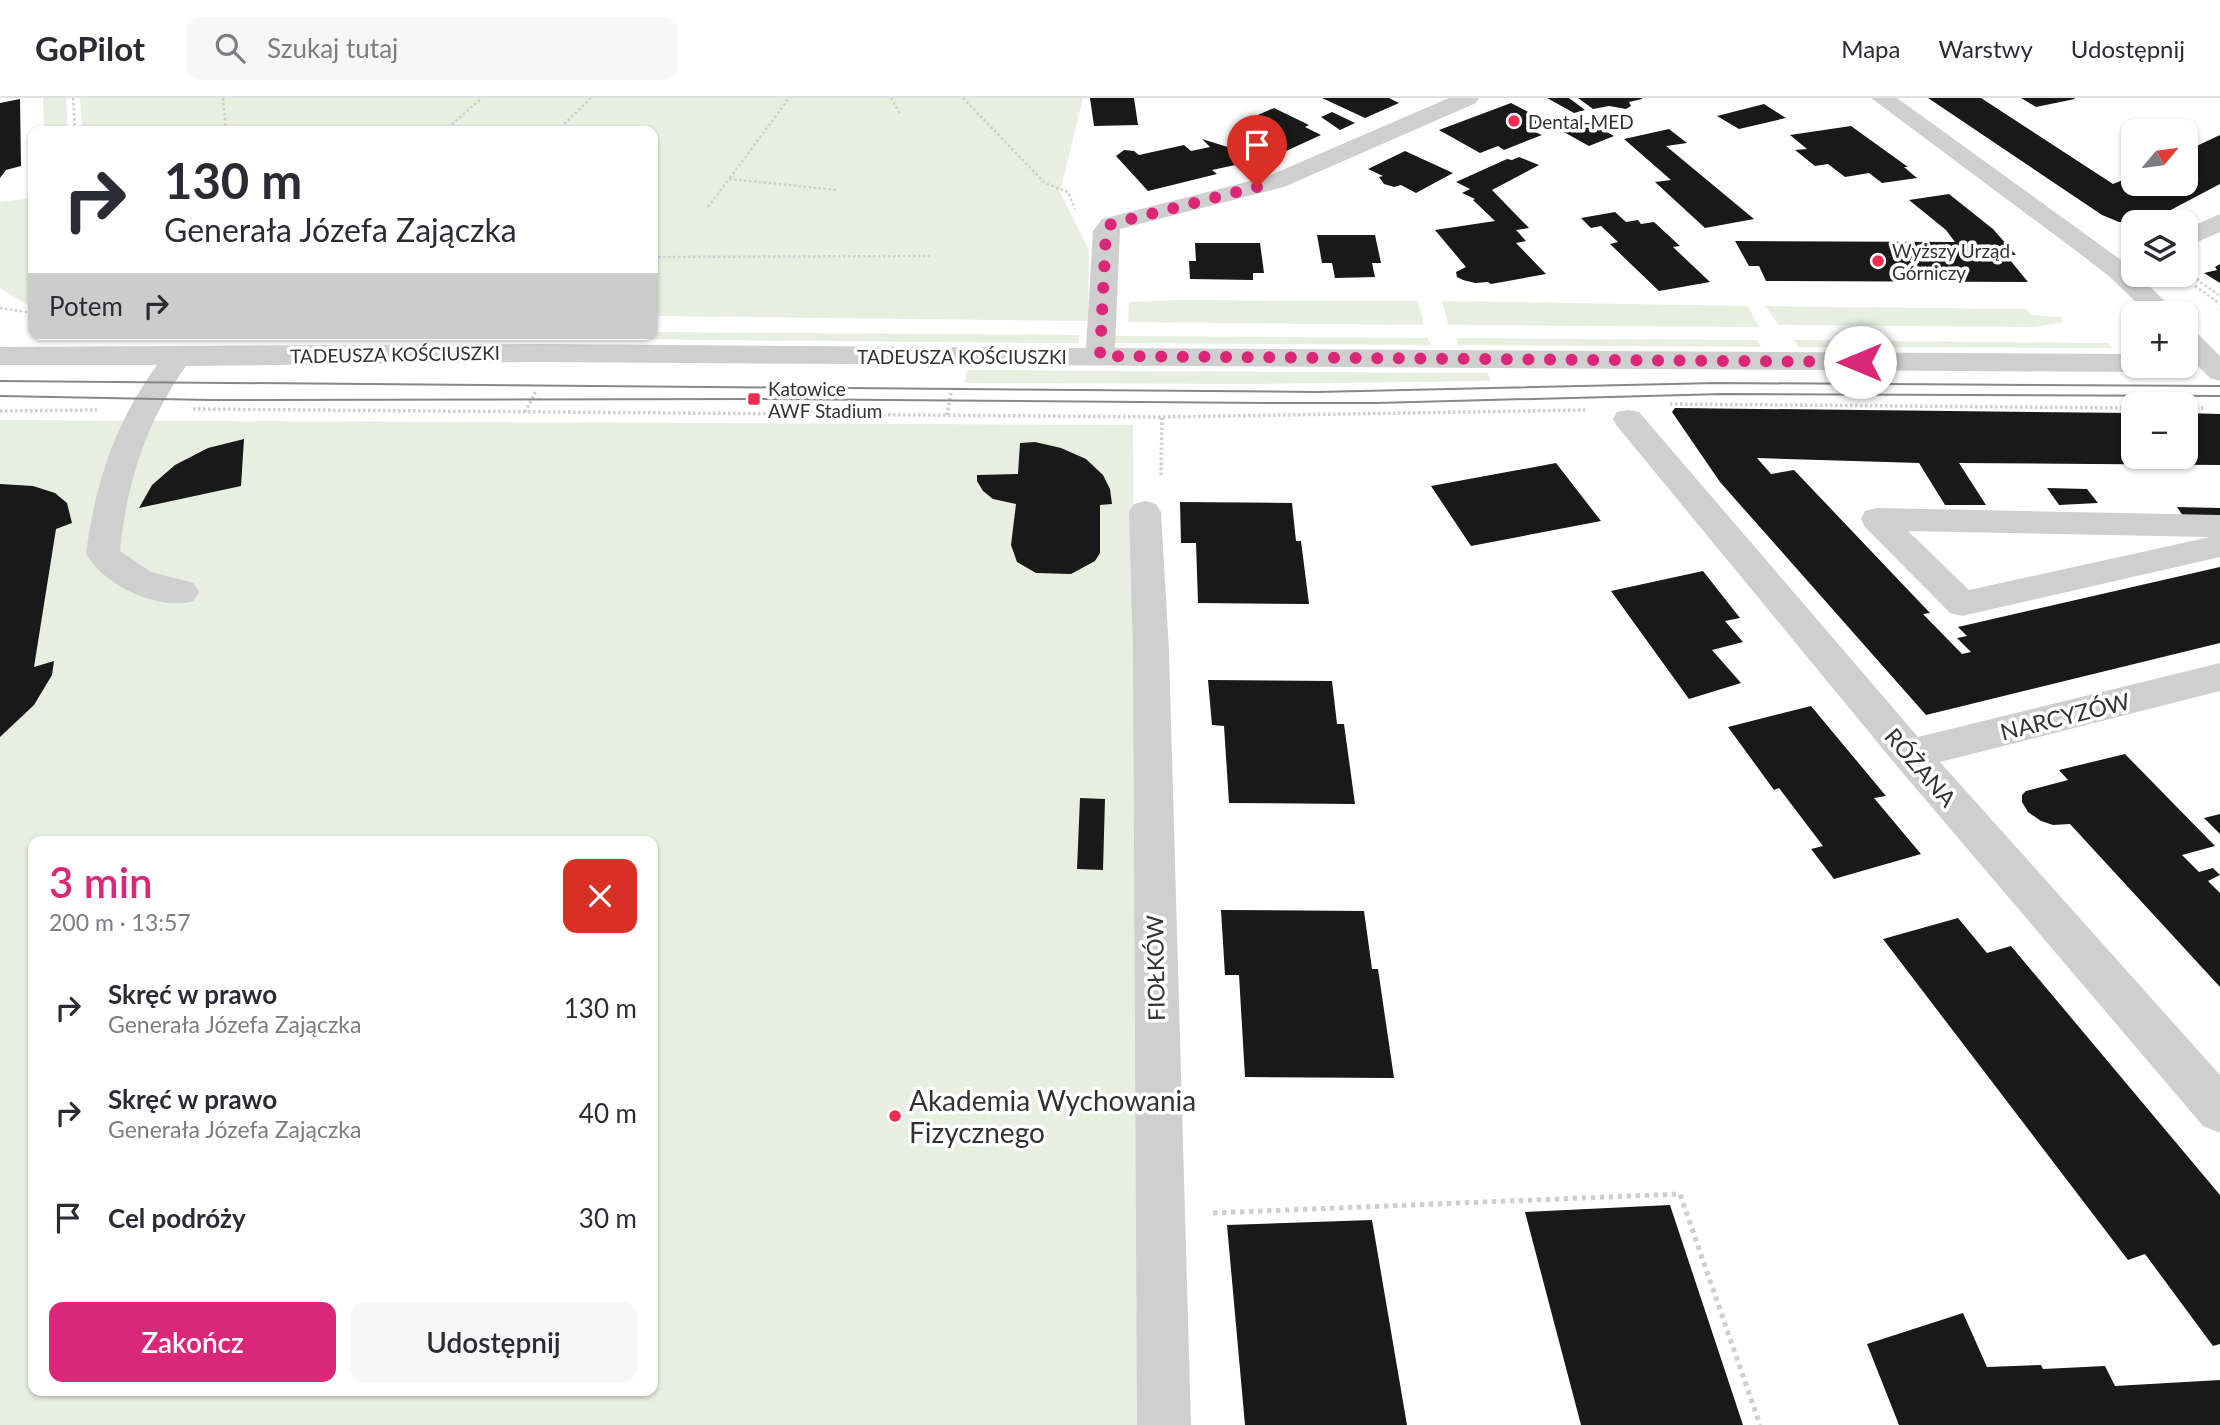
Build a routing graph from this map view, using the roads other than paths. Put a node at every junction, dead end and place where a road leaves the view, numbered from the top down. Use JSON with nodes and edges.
{"nodes":[{"id":1,"x":1468,"y":98,"type":"edge"},
{"id":2,"x":1882,"y":98,"type":"edge"},
{"id":3,"x":2220,"y":222,"type":"edge"},
{"id":4,"x":2198,"y":233,"type":"edge"},
{"id":5,"x":2121,"y":264,"type":"edge"},
{"id":6,"x":2142,"y":287,"type":"edge"},
{"id":7,"x":2153,"y":301,"type":"edge"},
{"id":8,"x":0,"y":356,"type":"edge"},
{"id":9,"x":1100,"y":356,"type":"junction"},
{"id":10,"x":177,"y":357,"type":"junction"},
{"id":11,"x":2121,"y":363,"type":"edge"},
{"id":12,"x":1643,"y":412,"type":"road end"},
{"id":13,"x":1153,"y":494,"type":"road end"},
{"id":14,"x":2220,"y":526,"type":"edge"},
{"id":15,"x":2220,"y":546,"type":"edge"},
{"id":16,"x":182,"y":592,"type":"dead end"},
{"id":17,"x":2220,"y":677,"type":"edge"},
{"id":18,"x":1910,"y":754,"type":"junction"},
{"id":19,"x":2220,"y":1110,"type":"edge"},
{"id":20,"x":1164,"y":1425,"type":"edge"}],
"edges":[{"from":1,"to":9,"type":"street"},
{"from":2,"to":5,"type":"street"},
{"from":3,"to":4,"type":"street"},
{"from":6,"to":7,"type":"street"},
{"from":8,"to":10,"type":"street","name":"TADEUSZA KOŚCIUSZKI"},
{"from":9,"to":10,"type":"street","name":"TADEUSZA KOŚCIUSZKI"},
{"from":9,"to":11,"type":"street","name":"TADEUSZA KOŚCIUSZKI"},
{"from":10,"to":16,"type":"street"},
{"from":12,"to":18,"type":"street","name":"RÓŻANA"},
{"from":13,"to":20,"type":"street","name":"FIOŁKÓW"},
{"from":14,"to":15,"type":"street"},
{"from":17,"to":18,"type":"street","name":"NARCYZÓW"},
{"from":18,"to":19,"type":"street","name":"RÓŻANA"}]}
